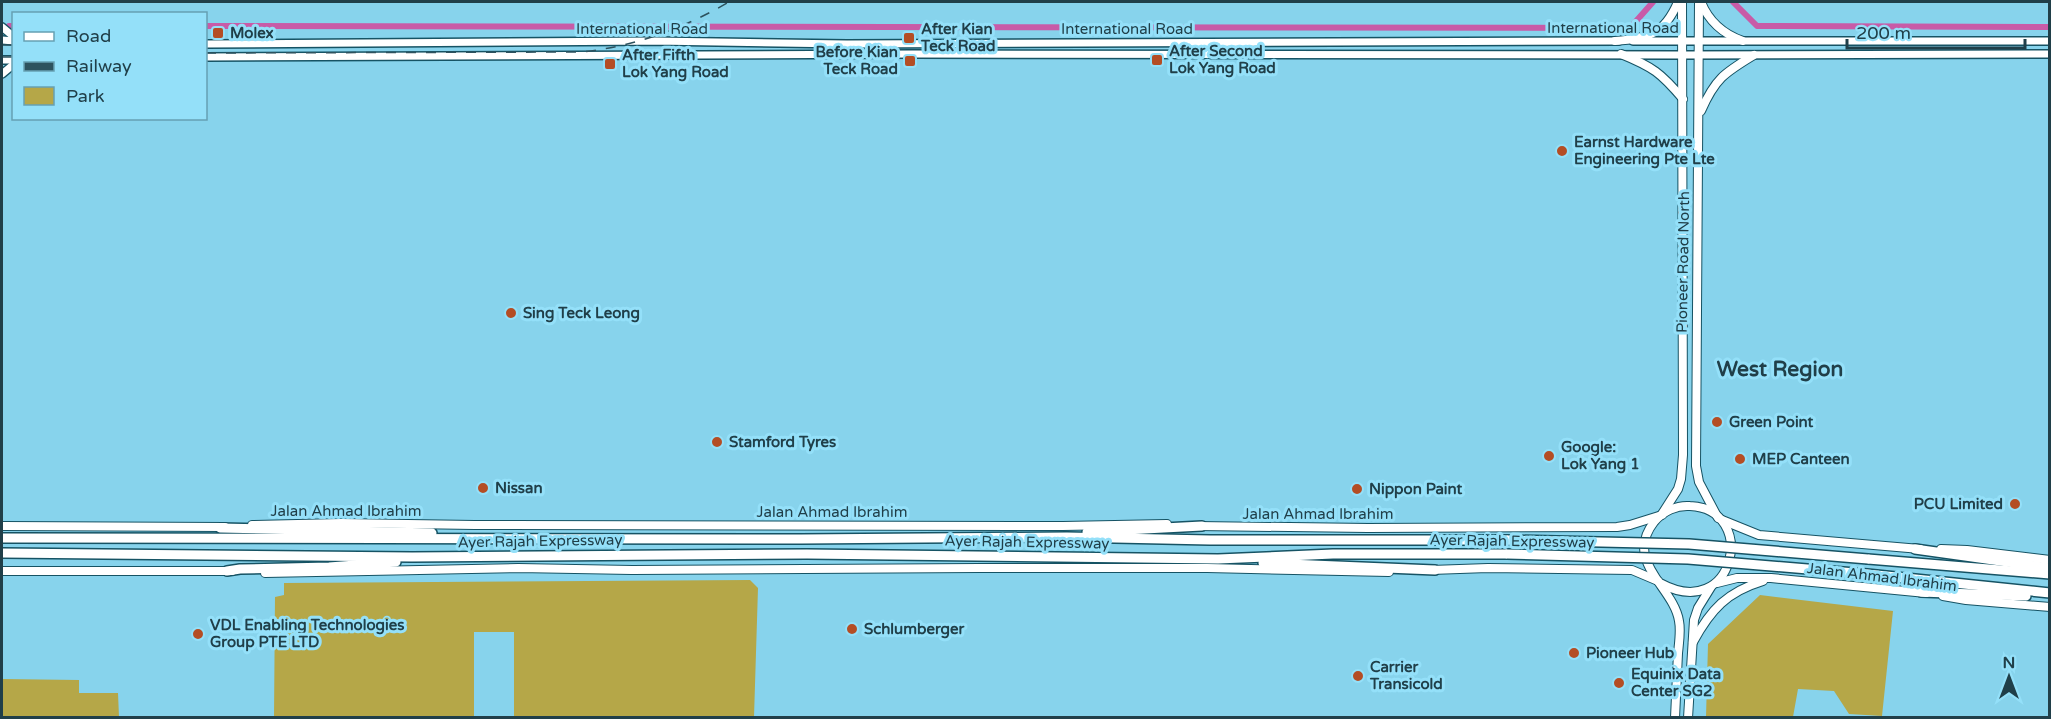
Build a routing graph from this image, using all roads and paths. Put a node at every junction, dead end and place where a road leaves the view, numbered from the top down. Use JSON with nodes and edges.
{"nodes":[{"id":1,"x":1680,"y":2,"type":"edge"},
{"id":2,"x":1700,"y":2,"type":"edge"},
{"id":3,"x":1615,"y":41,"type":"junction"},
{"id":4,"x":1682,"y":41,"type":"junction"},
{"id":5,"x":1699,"y":41,"type":"junction"},
{"id":6,"x":1743,"y":41,"type":"junction"},
{"id":7,"x":2049,"y":41,"type":"edge"},
{"id":8,"x":207,"y":44,"type":"edge"},
{"id":9,"x":1622,"y":54,"type":"junction"},
{"id":10,"x":2049,"y":54,"type":"edge"},
{"id":11,"x":1699,"y":55,"type":"junction"},
{"id":12,"x":1754,"y":55,"type":"junction"},
{"id":13,"x":1682,"y":56,"type":"junction"},
{"id":14,"x":207,"y":57,"type":"edge"},
{"id":15,"x":1683,"y":99,"type":"junction"},
{"id":16,"x":1699,"y":116,"type":"junction"},
{"id":17,"x":1662,"y":514,"type":"junction"},
{"id":18,"x":1719,"y":518,"type":"junction"},
{"id":19,"x":3,"y":524,"type":"edge"},
{"id":20,"x":1203,"y":526,"type":"junction"},
{"id":21,"x":220,"y":528,"type":"junction"},
{"id":22,"x":1067,"y":537,"type":"junction"},
{"id":23,"x":2,"y":538,"type":"edge"},
{"id":24,"x":485,"y":539,"type":"junction"},
{"id":25,"x":1915,"y":549,"type":"junction"},
{"id":26,"x":2,"y":553,"type":"edge"},
{"id":27,"x":412,"y":557,"type":"junction"},
{"id":28,"x":1218,"y":559,"type":"junction"},
{"id":29,"x":2049,"y":560,"type":"edge"},
{"id":30,"x":2,"y":566,"type":"edge"},
{"id":31,"x":2049,"y":568,"type":"edge"},
{"id":32,"x":1435,"y":570,"type":"junction"},
{"id":33,"x":2,"y":571,"type":"edge"},
{"id":34,"x":13,"y":571,"type":"junction"},
{"id":35,"x":227,"y":571,"type":"junction"},
{"id":36,"x":2049,"y":574,"type":"edge"},
{"id":37,"x":2,"y":576,"type":"edge"},
{"id":38,"x":1771,"y":578,"type":"junction"},
{"id":39,"x":1659,"y":582,"type":"junction"},
{"id":40,"x":1712,"y":586,"type":"junction"},
{"id":41,"x":1921,"y":592,"type":"junction"},
{"id":42,"x":2037,"y":592,"type":"junction"},
{"id":43,"x":2049,"y":593,"type":"edge"},
{"id":44,"x":2049,"y":607,"type":"edge"},
{"id":45,"x":1691,"y":646,"type":"junction"},
{"id":46,"x":1675,"y":717,"type":"edge"},
{"id":47,"x":1688,"y":717,"type":"edge"}],
"edges":[{"from":1,"to":3,"type":"main road"},
{"from":1,"to":4,"type":"main road","name":"Pioneer Road North"},
{"from":2,"to":5,"type":"main road","name":"Pioneer Road North"},
{"from":2,"to":6,"type":"main road"},
{"from":3,"to":4,"type":"main road","name":"International Road"},
{"from":3,"to":8,"type":"main road","name":"International Road"},
{"from":4,"to":5,"type":"main road","name":"International Road"},
{"from":4,"to":13,"type":"main road","name":"Pioneer Road North"},
{"from":5,"to":6,"type":"main road","name":"International Road"},
{"from":5,"to":11,"type":"main road","name":"Pioneer Road North"},
{"from":6,"to":7,"type":"main road","name":"International Road"},
{"from":9,"to":13,"type":"main road","name":"International Road"},
{"from":9,"to":14,"type":"main road","name":"International Road"},
{"from":9,"to":15,"type":"main road"},
{"from":10,"to":12,"type":"main road","name":"International Road"},
{"from":11,"to":12,"type":"main road","name":"International Road"},
{"from":11,"to":13,"type":"main road","name":"International Road"},
{"from":11,"to":16,"type":"main road","name":"Pioneer Road North"},
{"from":12,"to":16,"type":"main road"},
{"from":13,"to":15,"type":"main road","name":"Pioneer Road North"},
{"from":15,"to":17,"type":"main road","name":"Pioneer Road North"},
{"from":16,"to":18,"type":"main road","name":"Pioneer Road North"},
{"from":17,"to":18,"type":"main road"},
{"from":17,"to":20,"type":"main road","name":"Jalan Ahmad Ibrahim"},
{"from":17,"to":39,"type":"main road"},
{"from":18,"to":25,"type":"main road","name":"Jalan Ahmad Ibrahim"},
{"from":18,"to":40,"type":"main road"},
{"from":19,"to":21,"type":"main road","name":"Jalan Ahmad Ibrahim"},
{"from":20,"to":21,"type":"main road","name":"Jalan Ahmad Ibrahim"},
{"from":20,"to":22,"type":"highway"},
{"from":21,"to":24,"type":"highway"},
{"from":22,"to":24,"type":"highway","name":"Ayer Rajah Expressway"},
{"from":22,"to":36,"type":"highway","name":"Ayer Rajah Expressway","bridge":true},
{"from":23,"to":24,"type":"highway","name":"Ayer Rajah Expressway"},
{"from":25,"to":29,"type":"main road","name":"Jalan Ahmad Ibrahim"},
{"from":25,"to":31,"type":"highway"},
{"from":26,"to":27,"type":"highway","name":"Ayer Rajah Expressway"},
{"from":27,"to":28,"type":"highway","name":"Ayer Rajah Expressway"},
{"from":27,"to":35,"type":"highway"},
{"from":28,"to":32,"type":"highway"},
{"from":28,"to":42,"type":"highway","name":"Ayer Rajah Expressway","bridge":true},
{"from":30,"to":34,"type":"main road"},
{"from":32,"to":35,"type":"main road"},
{"from":32,"to":39,"type":"main road"},
{"from":33,"to":34,"type":"main road"},
{"from":34,"to":35,"type":"main road"},
{"from":34,"to":37,"type":"main road"},
{"from":38,"to":40,"type":"main road","name":"Jalan Ahmad Ibrahim"},
{"from":38,"to":41,"type":"main road","name":"Jalan Ahmad Ibrahim"},
{"from":38,"to":45,"type":"main road"},
{"from":39,"to":40,"type":"main road"},
{"from":39,"to":46,"type":"main road"},
{"from":40,"to":45,"type":"main road"},
{"from":41,"to":42,"type":"highway"},
{"from":41,"to":44,"type":"main road","name":"Jalan Ahmad Ibrahim"},
{"from":42,"to":43,"type":"highway","name":"Ayer Rajah Expressway"},
{"from":45,"to":47,"type":"main road"}]}
